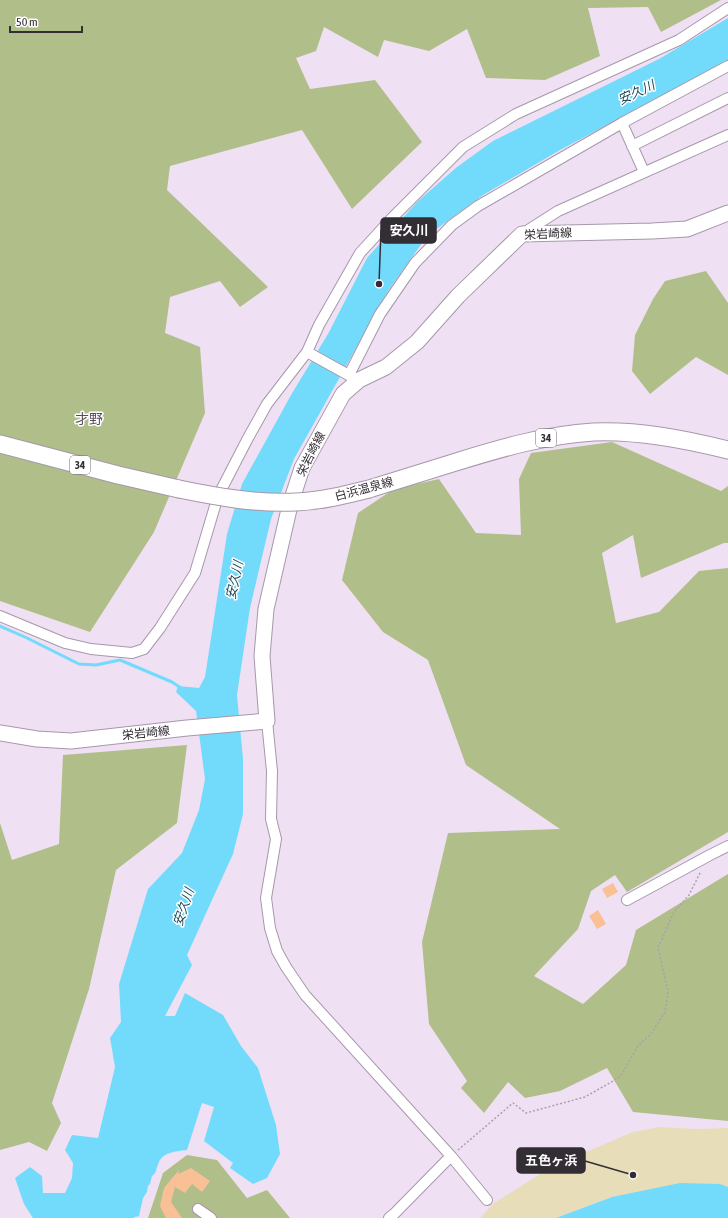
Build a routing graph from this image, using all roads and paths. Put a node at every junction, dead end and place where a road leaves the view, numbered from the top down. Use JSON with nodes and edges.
{"nodes":[{"id":1,"x":728,"y":8,"type":"edge"},
{"id":2,"x":728,"y":66,"type":"edge"},
{"id":3,"x":728,"y":98,"type":"edge"},
{"id":4,"x":622,"y":123,"type":"junction"},
{"id":5,"x":728,"y":135,"type":"edge"},
{"id":6,"x":632,"y":146,"type":"junction"},
{"id":7,"x":644,"y":172,"type":"junction"},
{"id":8,"x":728,"y":213,"type":"edge"},
{"id":9,"x":522,"y":234,"type":"junction"},
{"id":10,"x":309,"y":353,"type":"junction"},
{"id":11,"x":354,"y":378,"type":"junction"},
{"id":12,"x":0,"y":442,"type":"edge"},
{"id":13,"x":728,"y":450,"type":"edge"},
{"id":14,"x":0,"y":454,"type":"edge"},
{"id":15,"x":118,"y":474,"type":"junction"},
{"id":16,"x":0,"y":616,"type":"edge"},
{"id":17,"x":267,"y":721,"type":"junction"},
{"id":18,"x":0,"y":733,"type":"edge"},
{"id":19,"x":728,"y":846,"type":"edge"},
{"id":20,"x":710,"y":855,"type":"junction"},
{"id":21,"x":627,"y":900,"type":"dead end"},
{"id":22,"x":451,"y":1156,"type":"junction"},
{"id":23,"x":487,"y":1200,"type":"dead end"},
{"id":24,"x":198,"y":1209,"type":"dead end"},
{"id":25,"x":211,"y":1218,"type":"edge"},
{"id":26,"x":389,"y":1218,"type":"edge"}],
"edges":[{"from":1,"to":10,"type":"street"},
{"from":2,"to":4,"type":"street"},
{"from":3,"to":6,"type":"street"},
{"from":4,"to":6,"type":"street"},
{"from":4,"to":11,"type":"street"},
{"from":5,"to":7,"type":"street"},
{"from":6,"to":7,"type":"street"},
{"from":7,"to":9,"type":"street"},
{"from":8,"to":9,"type":"main road","name":"栄岩崎線"},
{"from":9,"to":11,"type":"main road","name":"栄岩崎線"},
{"from":10,"to":11,"type":"street"},
{"from":10,"to":16,"type":"street"},
{"from":11,"to":17,"type":"main road","name":"栄岩崎線"},
{"from":12,"to":15,"type":"main road","name":"白浜温泉線","number":"34"},
{"from":13,"to":15,"type":"main road","name":"白浜温泉線","number":"34","bridge":true},
{"from":14,"to":15,"type":"main road"},
{"from":17,"to":18,"type":"main road","name":"栄岩崎線"},
{"from":17,"to":22,"type":"street"},
{"from":19,"to":20,"type":"street"},
{"from":20,"to":21,"type":"street"},
{"from":20,"to":22,"type":"path"},
{"from":22,"to":23,"type":"street"},
{"from":22,"to":26,"type":"street"},
{"from":24,"to":25,"type":"street"}]}
